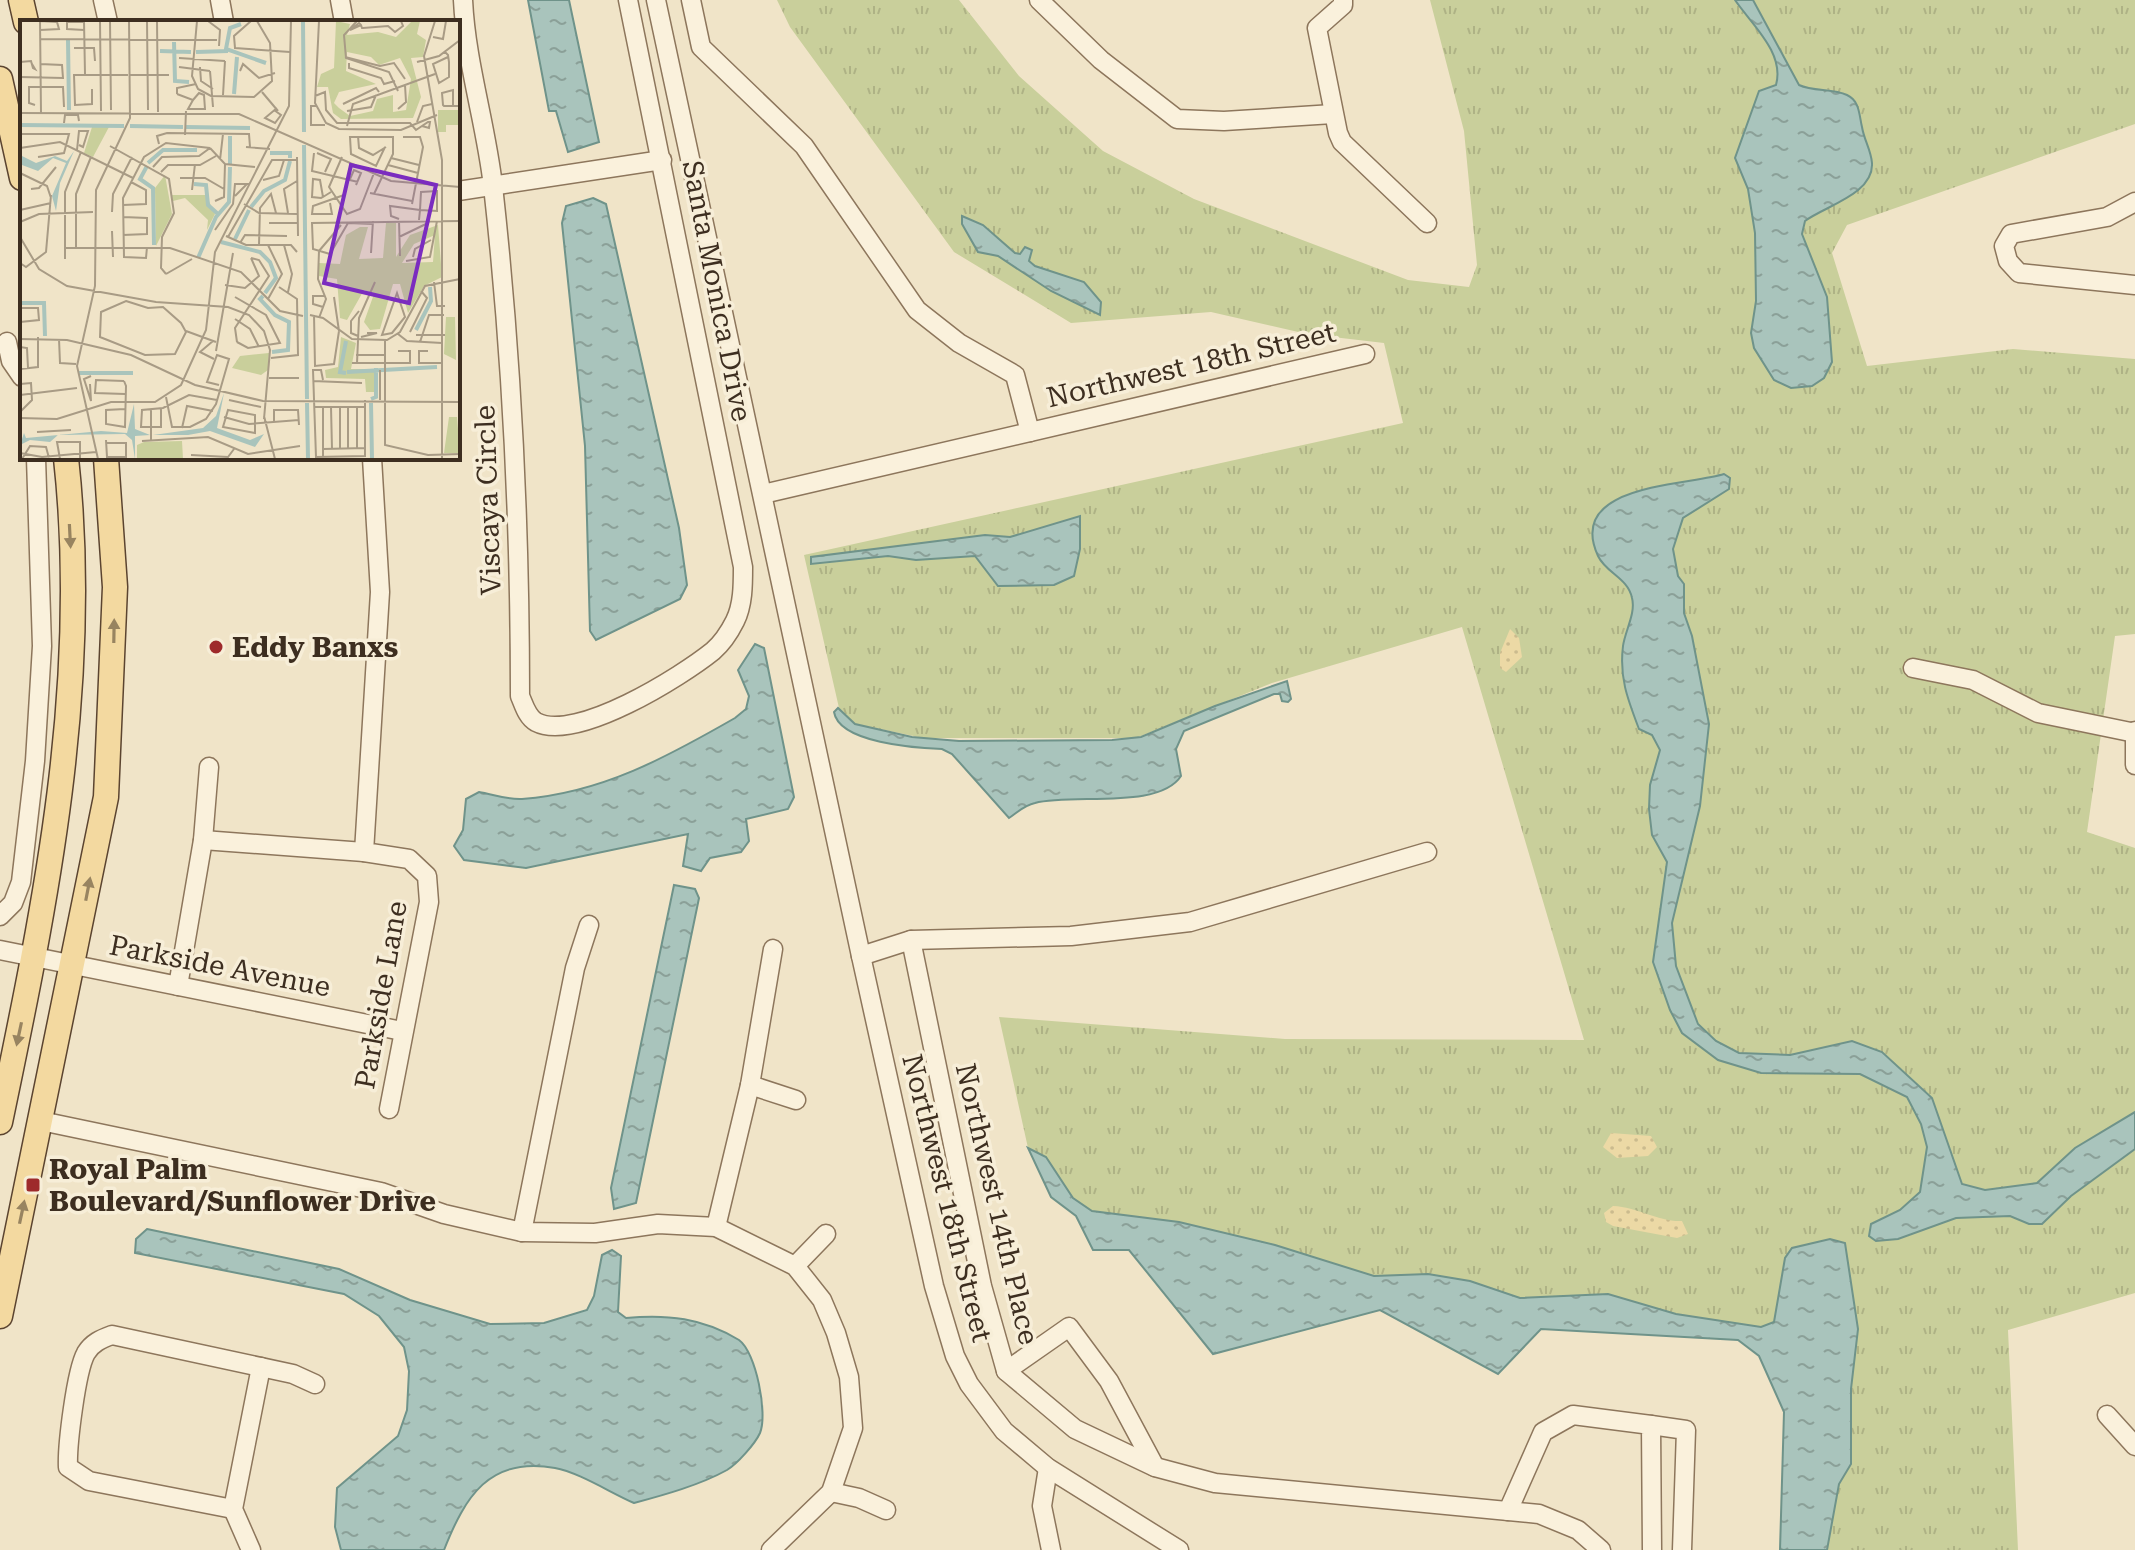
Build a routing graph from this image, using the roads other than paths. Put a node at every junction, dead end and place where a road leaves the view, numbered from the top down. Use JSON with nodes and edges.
{"nodes":[{"id":1,"x":21,"y":0,"type":"edge"},
{"id":2,"x":103,"y":0,"type":"edge"},
{"id":3,"x":220,"y":0,"type":"edge"},
{"id":4,"x":340,"y":0,"type":"edge"},
{"id":5,"x":463,"y":0,"type":"edge"},
{"id":6,"x":628,"y":0,"type":"edge"},
{"id":7,"x":656,"y":0,"type":"edge"},
{"id":8,"x":691,"y":0,"type":"edge"},
{"id":9,"x":1039,"y":0,"type":"edge"},
{"id":10,"x":1343,"y":0,"type":"edge"},
{"id":11,"x":26,"y":20,"type":"edge"},
{"id":12,"x":108,"y":20,"type":"edge"},
{"id":13,"x":224,"y":20,"type":"edge"},
{"id":14,"x":344,"y":20,"type":"edge"},
{"id":15,"x":0,"y":79,"type":"edge"},
{"id":16,"x":1333,"y":114,"type":"junction"},
{"id":17,"x":662,"y":160,"type":"junction"},
{"id":18,"x":20,"y":169,"type":"edge"},
{"id":19,"x":493,"y":185,"type":"junction"},
{"id":20,"x":460,"y":191,"type":"edge"},
{"id":21,"x":2135,"y":202,"type":"edge"},
{"id":22,"x":1427,"y":223,"type":"dead end"},
{"id":23,"x":2135,"y":285,"type":"edge"},
{"id":24,"x":10,"y":342,"type":"edge"},
{"id":25,"x":1365,"y":354,"type":"dead end"},
{"id":26,"x":20,"y":374,"type":"edge"},
{"id":27,"x":1030,"y":432,"type":"junction"},
{"id":28,"x":36,"y":460,"type":"edge"},
{"id":29,"x":66,"y":460,"type":"edge"},
{"id":30,"x":106,"y":460,"type":"edge"},
{"id":31,"x":372,"y":460,"type":"edge"},
{"id":32,"x":763,"y":494,"type":"junction"},
{"id":33,"x":1913,"y":668,"type":"dead end"},
{"id":34,"x":526,"y":712,"type":"joint"},
{"id":35,"x":2135,"y":732,"type":"edge"},
{"id":36,"x":2135,"y":765,"type":"edge"},
{"id":37,"x":209,"y":767,"type":"dead end"},
{"id":38,"x":203,"y":840,"type":"junction"},
{"id":39,"x":364,"y":852,"type":"junction"},
{"id":40,"x":1427,"y":852,"type":"dead end"},
{"id":41,"x":0,"y":916,"type":"edge"},
{"id":42,"x":589,"y":925,"type":"dead end"},
{"id":43,"x":911,"y":940,"type":"junction"},
{"id":44,"x":773,"y":949,"type":"dead end"},
{"id":45,"x":0,"y":950,"type":"edge"},
{"id":46,"x":861,"y":956,"type":"junction"},
{"id":47,"x":35,"y":957,"type":"junction"},
{"id":48,"x":74,"y":965,"type":"junction"},
{"id":49,"x":178,"y":986,"type":"junction"},
{"id":50,"x":402,"y":1031,"type":"junction"},
{"id":51,"x":750,"y":1085,"type":"junction"},
{"id":52,"x":796,"y":1100,"type":"dead end"},
{"id":53,"x":389,"y":1109,"type":"dead end"},
{"id":54,"x":41,"y":1121,"type":"junction"},
{"id":55,"x":0,"y":1122,"type":"edge"},
{"id":56,"x":716,"y":1227,"type":"junction"},
{"id":57,"x":522,"y":1232,"type":"junction"},
{"id":58,"x":826,"y":1234,"type":"dead end"},
{"id":59,"x":795,"y":1266,"type":"junction"},
{"id":60,"x":0,"y":1316,"type":"edge"},
{"id":61,"x":261,"y":1367,"type":"junction"},
{"id":62,"x":1006,"y":1371,"type":"junction"},
{"id":63,"x":315,"y":1384,"type":"dead end"},
{"id":64,"x":2107,"y":1415,"type":"dead end"},
{"id":65,"x":1651,"y":1425,"type":"junction"},
{"id":66,"x":2135,"y":1446,"type":"edge"},
{"id":67,"x":1155,"y":1467,"type":"junction"},
{"id":68,"x":1048,"y":1468,"type":"junction"},
{"id":69,"x":831,"y":1492,"type":"junction"},
{"id":70,"x":233,"y":1509,"type":"junction"},
{"id":71,"x":886,"y":1510,"type":"dead end"},
{"id":72,"x":1508,"y":1511,"type":"junction"},
{"id":73,"x":251,"y":1550,"type":"edge"},
{"id":74,"x":771,"y":1550,"type":"edge"},
{"id":75,"x":1051,"y":1550,"type":"edge"},
{"id":76,"x":1179,"y":1550,"type":"edge"},
{"id":77,"x":1601,"y":1550,"type":"edge"},
{"id":78,"x":1652,"y":1550,"type":"edge"},
{"id":79,"x":1682,"y":1550,"type":"edge"}],
"edges":[{"from":1,"to":11,"type":"main road"},
{"from":2,"to":12,"type":"street"},
{"from":3,"to":13,"type":"street"},
{"from":4,"to":14,"type":"street"},
{"from":5,"to":19,"type":"street","name":"Viscaya Circle"},
{"from":6,"to":17,"type":"street","name":"Santa Monica Drive"},
{"from":7,"to":32,"type":"street","name":"Northwest 18th Street"},
{"from":8,"to":27,"type":"street","name":"Northwest 18th Street"},
{"from":9,"to":16,"type":"street"},
{"from":10,"to":16,"type":"street"},
{"from":15,"to":18,"type":"main road"},
{"from":16,"to":22,"type":"street"},
{"from":17,"to":19,"type":"street"},
{"from":17,"to":34,"type":"street","name":"Santa Monica Drive"},
{"from":19,"to":20,"type":"street"},
{"from":19,"to":34,"type":"street","name":"Viscaya Circle"},
{"from":21,"to":23,"type":"street"},
{"from":24,"to":26,"type":"street"},
{"from":25,"to":27,"type":"street","name":"Northwest 18th Street"},
{"from":27,"to":32,"type":"street","name":"Northwest 18th Street"},
{"from":28,"to":41,"type":"street"},
{"from":29,"to":47,"type":"main road","one_way":true},
{"from":48,"to":30,"type":"main road","one_way":true},
{"from":31,"to":39,"type":"street"},
{"from":32,"to":46,"type":"street","name":"Northwest 18th Street"},
{"from":33,"to":35,"type":"street"},
{"from":35,"to":36,"type":"street"},
{"from":37,"to":38,"type":"street"},
{"from":38,"to":39,"type":"street","name":"Parkside Lane"},
{"from":38,"to":49,"type":"street"},
{"from":39,"to":50,"type":"street","name":"Parkside Lane"},
{"from":40,"to":43,"type":"street"},
{"from":42,"to":57,"type":"street"},
{"from":43,"to":46,"type":"street"},
{"from":43,"to":62,"type":"street","name":"Northwest 14th Place"},
{"from":44,"to":51,"type":"street"},
{"from":45,"to":47,"type":"street","name":"Parkside Avenue"},
{"from":46,"to":68,"type":"street","name":"Northwest 18th Street"},
{"from":47,"to":48,"type":"street","name":"Parkside Avenue"},
{"from":47,"to":55,"type":"main road","one_way":true},
{"from":48,"to":49,"type":"street","name":"Parkside Avenue"},
{"from":48,"to":54,"type":"main road"},
{"from":49,"to":50,"type":"street","name":"Parkside Avenue"},
{"from":50,"to":53,"type":"street","name":"Parkside Lane"},
{"from":51,"to":52,"type":"street"},
{"from":51,"to":56,"type":"street"},
{"from":54,"to":57,"type":"street"},
{"from":60,"to":54,"type":"main road","one_way":true},
{"from":56,"to":57,"type":"street"},
{"from":56,"to":59,"type":"street"},
{"from":58,"to":59,"type":"street"},
{"from":59,"to":69,"type":"street"},
{"from":61,"to":63,"type":"street"},
{"from":61,"to":70,"type":"street"},
{"from":61,"to":70,"type":"street"},
{"from":62,"to":67,"type":"street","name":"Northwest 14th Place"},
{"from":62,"to":67,"type":"street"},
{"from":64,"to":66,"type":"street"},
{"from":65,"to":72,"type":"street"},
{"from":65,"to":78,"type":"street"},
{"from":65,"to":79,"type":"street"},
{"from":67,"to":72,"type":"street","name":"Northwest 14th Place"},
{"from":68,"to":75,"type":"street"},
{"from":68,"to":76,"type":"street","name":"Northwest 18th Street"},
{"from":69,"to":71,"type":"street"},
{"from":69,"to":74,"type":"street"},
{"from":70,"to":73,"type":"street"},
{"from":72,"to":77,"type":"street","name":"Northwest 14th Place"}]}
